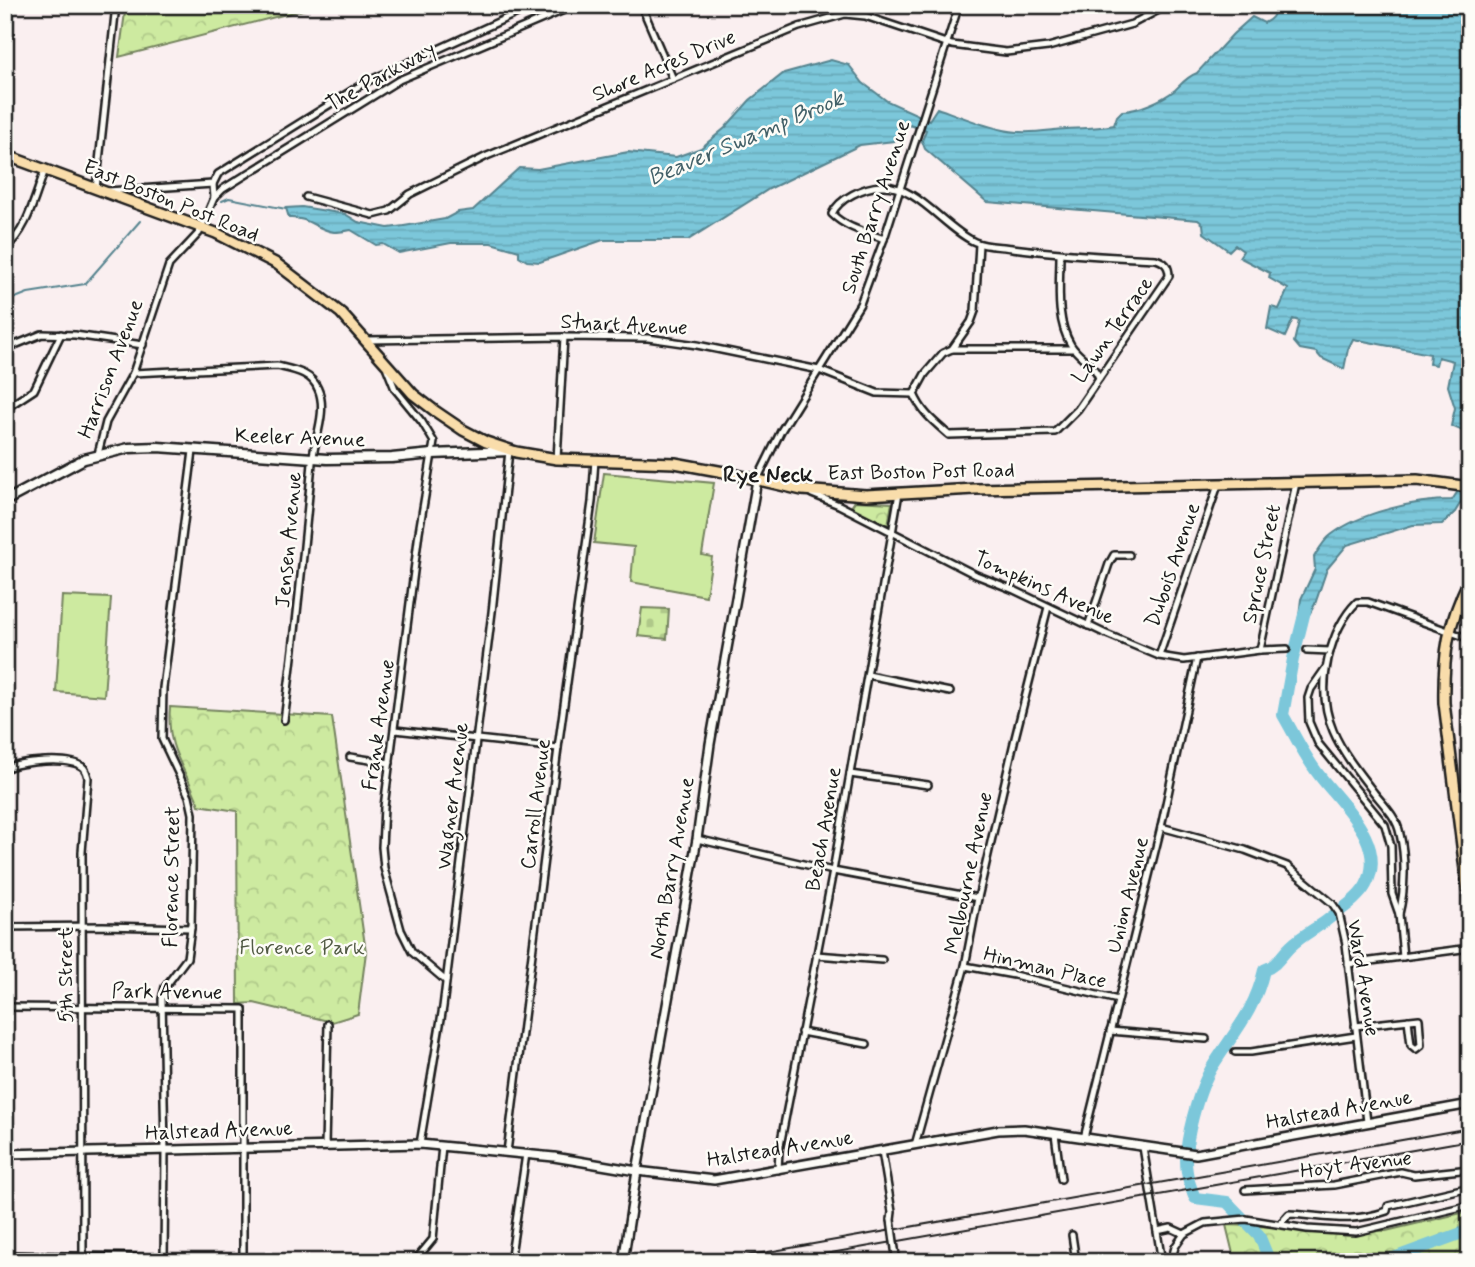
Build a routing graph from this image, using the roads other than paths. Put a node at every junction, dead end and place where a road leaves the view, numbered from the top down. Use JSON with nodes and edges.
{"nodes":[{"id":1,"x":116,"y":5,"type":"edge"},
{"id":2,"x":535,"y":5,"type":"edge"},
{"id":3,"x":576,"y":5,"type":"edge"},
{"id":4,"x":641,"y":5,"type":"edge"},
{"id":5,"x":959,"y":5,"type":"edge"},
{"id":6,"x":1168,"y":5,"type":"edge"},
{"id":7,"x":947,"y":43,"type":"junction"},
{"id":8,"x":673,"y":79,"type":"junction"},
{"id":9,"x":5,"y":155,"type":"edge"},
{"id":10,"x":45,"y":170,"type":"junction"},
{"id":11,"x":213,"y":184,"type":"junction"},
{"id":12,"x":99,"y":190,"type":"junction"},
{"id":13,"x":899,"y":190,"type":"junction"},
{"id":14,"x":306,"y":197,"type":"dead end"},
{"id":15,"x":215,"y":198,"type":"junction"},
{"id":16,"x":202,"y":228,"type":"junction"},
{"id":17,"x":884,"y":239,"type":"junction"},
{"id":18,"x":979,"y":244,"type":"junction"},
{"id":19,"x":7,"y":245,"type":"edge"},
{"id":20,"x":1060,"y":254,"type":"junction"},
{"id":21,"x":61,"y":334,"type":"junction"},
{"id":22,"x":564,"y":337,"type":"junction"},
{"id":23,"x":367,"y":340,"type":"junction"},
{"id":24,"x":143,"y":345,"type":"junction"},
{"id":25,"x":5,"y":349,"type":"edge"},
{"id":26,"x":952,"y":349,"type":"junction"},
{"id":27,"x":1073,"y":349,"type":"junction"},
{"id":28,"x":383,"y":359,"type":"junction"},
{"id":29,"x":819,"y":370,"type":"junction"},
{"id":30,"x":133,"y":373,"type":"junction"},
{"id":31,"x":1099,"y":378,"type":"junction"},
{"id":32,"x":914,"y":394,"type":"junction"},
{"id":33,"x":5,"y":409,"type":"edge"},
{"id":34,"x":193,"y":451,"type":"junction"},
{"id":35,"x":512,"y":452,"type":"junction"},
{"id":36,"x":98,"y":454,"type":"junction"},
{"id":37,"x":432,"y":454,"type":"junction"},
{"id":38,"x":313,"y":458,"type":"junction"},
{"id":39,"x":84,"y":459,"type":"joint"},
{"id":40,"x":556,"y":459,"type":"junction"},
{"id":41,"x":595,"y":460,"type":"junction"},
{"id":42,"x":757,"y":480,"type":"junction"},
{"id":43,"x":1296,"y":484,"type":"junction"},
{"id":44,"x":1218,"y":485,"type":"junction"},
{"id":45,"x":1470,"y":487,"type":"edge"},
{"id":46,"x":802,"y":490,"type":"junction"},
{"id":47,"x":900,"y":493,"type":"junction"},
{"id":48,"x":5,"y":501,"type":"edge"},
{"id":49,"x":891,"y":533,"type":"junction"},
{"id":50,"x":1129,"y":555,"type":"dead end"},
{"id":51,"x":1470,"y":578,"type":"edge"},
{"id":52,"x":1048,"y":607,"type":"junction"},
{"id":53,"x":1088,"y":625,"type":"junction"},
{"id":54,"x":1449,"y":632,"type":"junction"},
{"id":55,"x":1470,"y":639,"type":"edge"},
{"id":56,"x":1287,"y":649,"type":"dead end"},
{"id":57,"x":1260,"y":650,"type":"junction"},
{"id":58,"x":1307,"y":650,"type":"dead end"},
{"id":59,"x":1330,"y":651,"type":"junction"},
{"id":60,"x":1159,"y":656,"type":"junction"},
{"id":61,"x":1198,"y":658,"type":"junction"},
{"id":62,"x":1325,"y":669,"type":"junction"},
{"id":63,"x":868,"y":675,"type":"junction"},
{"id":64,"x":950,"y":692,"type":"dead end"},
{"id":65,"x":284,"y":720,"type":"dead end"},
{"id":66,"x":395,"y":730,"type":"junction"},
{"id":67,"x":476,"y":739,"type":"junction"},
{"id":68,"x":558,"y":748,"type":"junction"},
{"id":69,"x":350,"y":757,"type":"dead end"},
{"id":70,"x":390,"y":762,"type":"junction"},
{"id":71,"x":7,"y":768,"type":"edge"},
{"id":72,"x":850,"y":774,"type":"junction"},
{"id":73,"x":928,"y":785,"type":"dead end"},
{"id":74,"x":1470,"y":793,"type":"edge"},
{"id":75,"x":1457,"y":795,"type":"junction"},
{"id":76,"x":1161,"y":827,"type":"junction"},
{"id":77,"x":697,"y":839,"type":"junction"},
{"id":78,"x":833,"y":871,"type":"junction"},
{"id":79,"x":978,"y":898,"type":"junction"},
{"id":80,"x":1470,"y":909,"type":"edge"},
{"id":81,"x":1399,"y":914,"type":"junction"},
{"id":82,"x":82,"y":926,"type":"junction"},
{"id":83,"x":5,"y":927,"type":"edge"},
{"id":84,"x":191,"y":928,"type":"junction"},
{"id":85,"x":1470,"y":948,"type":"edge"},
{"id":86,"x":816,"y":955,"type":"junction"},
{"id":87,"x":1403,"y":957,"type":"junction"},
{"id":88,"x":883,"y":960,"type":"dead end"},
{"id":89,"x":1348,"y":964,"type":"junction"},
{"id":90,"x":965,"y":966,"type":"junction"},
{"id":91,"x":446,"y":981,"type":"junction"},
{"id":92,"x":1118,"y":1000,"type":"junction"},
{"id":93,"x":5,"y":1007,"type":"edge"},
{"id":94,"x":82,"y":1007,"type":"junction"},
{"id":95,"x":161,"y":1009,"type":"junction"},
{"id":96,"x":1408,"y":1020,"type":"junction"},
{"id":97,"x":328,"y":1024,"type":"dead end"},
{"id":98,"x":1355,"y":1026,"type":"junction"},
{"id":99,"x":1110,"y":1031,"type":"junction"},
{"id":100,"x":801,"y":1032,"type":"junction"},
{"id":101,"x":1356,"y":1036,"type":"junction"},
{"id":102,"x":1206,"y":1039,"type":"dead end"},
{"id":103,"x":867,"y":1044,"type":"dead end"},
{"id":104,"x":1235,"y":1052,"type":"dead end"},
{"id":105,"x":1470,"y":1104,"type":"edge"},
{"id":106,"x":1367,"y":1122,"type":"junction"},
{"id":107,"x":1055,"y":1134,"type":"junction"},
{"id":108,"x":1083,"y":1138,"type":"junction"},
{"id":109,"x":420,"y":1144,"type":"junction"},
{"id":110,"x":915,"y":1145,"type":"junction"},
{"id":111,"x":325,"y":1146,"type":"junction"},
{"id":112,"x":442,"y":1146,"type":"junction"},
{"id":113,"x":244,"y":1147,"type":"junction"},
{"id":114,"x":1143,"y":1147,"type":"junction"},
{"id":115,"x":165,"y":1150,"type":"junction"},
{"id":116,"x":882,"y":1151,"type":"junction"},
{"id":117,"x":83,"y":1152,"type":"junction"},
{"id":118,"x":507,"y":1152,"type":"junction"},
{"id":119,"x":5,"y":1154,"type":"edge"},
{"id":120,"x":526,"y":1154,"type":"junction"},
{"id":121,"x":1470,"y":1169,"type":"edge"},
{"id":122,"x":778,"y":1170,"type":"junction"},
{"id":123,"x":637,"y":1171,"type":"junction"},
{"id":124,"x":1061,"y":1180,"type":"dead end"},
{"id":125,"x":1470,"y":1187,"type":"edge"},
{"id":126,"x":1245,"y":1190,"type":"dead end"},
{"id":127,"x":1470,"y":1205,"type":"edge"},
{"id":128,"x":1387,"y":1211,"type":"junction"},
{"id":129,"x":1340,"y":1220,"type":"junction"},
{"id":130,"x":1390,"y":1223,"type":"junction"},
{"id":131,"x":1280,"y":1224,"type":"junction"},
{"id":132,"x":1339,"y":1230,"type":"junction"},
{"id":133,"x":1157,"y":1231,"type":"junction"},
{"id":134,"x":1184,"y":1234,"type":"junction"},
{"id":135,"x":1072,"y":1235,"type":"dead end"},
{"id":136,"x":5,"y":1255,"type":"edge"},
{"id":137,"x":83,"y":1259,"type":"edge"},
{"id":138,"x":164,"y":1260,"type":"edge"},
{"id":139,"x":228,"y":1262,"type":"edge"},
{"id":140,"x":243,"y":1262,"type":"edge"},
{"id":141,"x":414,"y":1262,"type":"edge"},
{"id":142,"x":510,"y":1262,"type":"edge"},
{"id":143,"x":623,"y":1262,"type":"edge"},
{"id":144,"x":897,"y":1262,"type":"edge"},
{"id":145,"x":1076,"y":1262,"type":"edge"},
{"id":146,"x":1162,"y":1262,"type":"edge"},
{"id":147,"x":1171,"y":1262,"type":"edge"}],
"edges":[{"from":1,"to":12,"type":"street"},
{"from":2,"to":11,"type":"street","name":"The Parkway"},
{"from":3,"to":15,"type":"street","name":"The Parkway"},
{"from":4,"to":8,"type":"street"},
{"from":5,"to":7,"type":"street","name":"South Barry Avenue"},
{"from":6,"to":7,"type":"street","name":"Shore Acres Drive"},
{"from":7,"to":8,"type":"street","name":"Shore Acres Drive"},
{"from":7,"to":13,"type":"street","name":"South Barry Avenue"},
{"from":8,"to":14,"type":"street","name":"Shore Acres Drive"},
{"from":9,"to":10,"type":"main road","name":"East Boston Post Road"},
{"from":10,"to":12,"type":"main road","name":"East Boston Post Road"},
{"from":10,"to":19,"type":"street"},
{"from":11,"to":12,"type":"street"},
{"from":11,"to":15,"type":"street"},
{"from":12,"to":16,"type":"main road","name":"East Boston Post Road"},
{"from":13,"to":17,"type":"street","name":"South Barry Avenue"},
{"from":13,"to":17,"type":"street"},
{"from":13,"to":18,"type":"street"},
{"from":15,"to":16,"type":"street","name":"The Parkway"},
{"from":16,"to":23,"type":"main road","name":"East Boston Post Road"},
{"from":16,"to":24,"type":"street","name":"Harrison Avenue"},
{"from":17,"to":29,"type":"street","name":"South Barry Avenue"},
{"from":18,"to":20,"type":"street","name":"Lawn Terrace"},
{"from":18,"to":26,"type":"street"},
{"from":20,"to":27,"type":"street"},
{"from":20,"to":31,"type":"street","name":"Lawn Terrace"},
{"from":21,"to":24,"type":"street"},
{"from":21,"to":25,"type":"street"},
{"from":21,"to":33,"type":"street"},
{"from":22,"to":23,"type":"street","name":"Stuart Avenue"},
{"from":22,"to":29,"type":"street","name":"Stuart Avenue"},
{"from":22,"to":40,"type":"street"},
{"from":23,"to":28,"type":"main road","name":"East Boston Post Road"},
{"from":24,"to":30,"type":"street","name":"Harrison Avenue"},
{"from":26,"to":27,"type":"street"},
{"from":26,"to":32,"type":"street"},
{"from":27,"to":31,"type":"street"},
{"from":28,"to":35,"type":"main road","name":"East Boston Post Road"},
{"from":28,"to":37,"type":"street"},
{"from":29,"to":32,"type":"street","name":"Stuart Avenue"},
{"from":29,"to":42,"type":"street","name":"South Barry Avenue"},
{"from":30,"to":36,"type":"street","name":"Harrison Avenue"},
{"from":30,"to":38,"type":"street","name":"Jensen Avenue"},
{"from":31,"to":32,"type":"street","name":"Lawn Terrace"},
{"from":34,"to":36,"type":"main road","name":"Keeler Avenue"},
{"from":34,"to":38,"type":"main road","name":"Keeler Avenue"},
{"from":34,"to":84,"type":"street","name":"Florence Street"},
{"from":35,"to":37,"type":"main road","name":"Keeler Avenue"},
{"from":35,"to":40,"type":"main road","name":"East Boston Post Road"},
{"from":35,"to":67,"type":"street","name":"Wagner Avenue"},
{"from":36,"to":39,"type":"main road","name":"Keeler Avenue"},
{"from":37,"to":38,"type":"main road","name":"Keeler Avenue"},
{"from":37,"to":66,"type":"street","name":"Frank Avenue"},
{"from":38,"to":65,"type":"street","name":"Jensen Avenue"},
{"from":39,"to":48,"type":"main road","name":"Harrison Avenue"},
{"from":40,"to":41,"type":"main road","name":"East Boston Post Road"},
{"from":41,"to":42,"type":"main road","name":"East Boston Post Road"},
{"from":41,"to":68,"type":"street","name":"Carroll Avenue"},
{"from":42,"to":46,"type":"main road","name":"East Boston Post Road"},
{"from":42,"to":77,"type":"street","name":"North Barry Avenue"},
{"from":43,"to":44,"type":"main road","name":"East Boston Post Road"},
{"from":43,"to":45,"type":"main road","name":"East Boston Post Road"},
{"from":43,"to":57,"type":"street","name":"Spruce Street"},
{"from":44,"to":47,"type":"main road","name":"East Boston Post Road"},
{"from":44,"to":60,"type":"street","name":"Dubois Avenue"},
{"from":46,"to":47,"type":"main road","name":"East Boston Post Road"},
{"from":46,"to":49,"type":"street","name":"Tompkins Avenue"},
{"from":47,"to":49,"type":"street","name":"Beach Avenue"},
{"from":49,"to":52,"type":"street","name":"Tompkins Avenue"},
{"from":49,"to":63,"type":"street","name":"Beach Avenue"},
{"from":50,"to":53,"type":"street"},
{"from":51,"to":54,"type":"main road"},
{"from":52,"to":53,"type":"street","name":"Tompkins Avenue"},
{"from":52,"to":79,"type":"street","name":"Melbourne Avenue"},
{"from":53,"to":60,"type":"street","name":"Tompkins Avenue"},
{"from":54,"to":55,"type":"street"},
{"from":54,"to":59,"type":"street"},
{"from":54,"to":75,"type":"main road"},
{"from":56,"to":57,"type":"street","name":"Tompkins Avenue"},
{"from":57,"to":61,"type":"street","name":"Tompkins Avenue"},
{"from":58,"to":59,"type":"street"},
{"from":59,"to":62,"type":"street"},
{"from":60,"to":61,"type":"street","name":"Tompkins Avenue"},
{"from":61,"to":76,"type":"street","name":"Union Avenue"},
{"from":62,"to":81,"type":"street"},
{"from":62,"to":81,"type":"street"},
{"from":63,"to":64,"type":"street"},
{"from":63,"to":72,"type":"street","name":"Beach Avenue"},
{"from":66,"to":67,"type":"street"},
{"from":66,"to":70,"type":"street","name":"Frank Avenue"},
{"from":67,"to":68,"type":"street"},
{"from":67,"to":91,"type":"street","name":"Wagner Avenue"},
{"from":68,"to":118,"type":"street","name":"Carroll Avenue"},
{"from":69,"to":70,"type":"street"},
{"from":70,"to":91,"type":"street","name":"Frank Avenue"},
{"from":71,"to":82,"type":"street","name":"5th Street"},
{"from":72,"to":73,"type":"street"},
{"from":72,"to":78,"type":"street","name":"Beach Avenue"},
{"from":74,"to":75,"type":"street"},
{"from":75,"to":80,"type":"main road"},
{"from":76,"to":89,"type":"street","name":"Ward Avenue"},
{"from":76,"to":92,"type":"street","name":"Union Avenue"},
{"from":77,"to":78,"type":"street"},
{"from":77,"to":123,"type":"street","name":"North Barry Avenue"},
{"from":78,"to":79,"type":"street"},
{"from":78,"to":86,"type":"street","name":"Beach Avenue"},
{"from":79,"to":90,"type":"street","name":"Melbourne Avenue"},
{"from":81,"to":87,"type":"street"},
{"from":82,"to":83,"type":"street"},
{"from":82,"to":84,"type":"street"},
{"from":82,"to":94,"type":"street","name":"5th Street"},
{"from":84,"to":95,"type":"street","name":"Florence Street"},
{"from":85,"to":87,"type":"street"},
{"from":86,"to":88,"type":"street"},
{"from":86,"to":100,"type":"street","name":"Beach Avenue"},
{"from":87,"to":89,"type":"street"},
{"from":89,"to":98,"type":"street","name":"Ward Avenue"},
{"from":90,"to":92,"type":"street","name":"Hinman Place"},
{"from":90,"to":110,"type":"street","name":"Melbourne Avenue"},
{"from":91,"to":109,"type":"street","name":"Wagner Avenue"},
{"from":92,"to":99,"type":"street","name":"Union Avenue"},
{"from":93,"to":94,"type":"street","name":"Park Avenue"},
{"from":94,"to":95,"type":"street","name":"Park Avenue"},
{"from":94,"to":117,"type":"street","name":"5th Street"},
{"from":95,"to":113,"type":"street","name":"Park Avenue"},
{"from":95,"to":115,"type":"street","name":"Florence Street"},
{"from":96,"to":96,"type":"street"},
{"from":96,"to":98,"type":"street"},
{"from":97,"to":111,"type":"street"},
{"from":98,"to":101,"type":"street","name":"Ward Avenue"},
{"from":99,"to":102,"type":"street"},
{"from":99,"to":108,"type":"street","name":"Union Avenue"},
{"from":100,"to":103,"type":"street"},
{"from":100,"to":122,"type":"street","name":"Beach Avenue"},
{"from":101,"to":104,"type":"street"},
{"from":101,"to":106,"type":"street","name":"Ward Avenue"},
{"from":105,"to":106,"type":"street","name":"Halstead Avenue"},
{"from":106,"to":114,"type":"street","name":"Halstead Avenue"},
{"from":107,"to":108,"type":"street","name":"Halstead Avenue"},
{"from":107,"to":110,"type":"street","name":"Halstead Avenue"},
{"from":107,"to":124,"type":"street"},
{"from":108,"to":114,"type":"street","name":"Halstead Avenue"},
{"from":109,"to":111,"type":"street","name":"Halstead Avenue"},
{"from":109,"to":112,"type":"street","name":"Halstead Avenue"},
{"from":110,"to":116,"type":"street","name":"Halstead Avenue"},
{"from":111,"to":113,"type":"street","name":"Halstead Avenue"},
{"from":112,"to":118,"type":"street","name":"Halstead Avenue"},
{"from":112,"to":141,"type":"street"},
{"from":113,"to":115,"type":"street","name":"Halstead Avenue"},
{"from":113,"to":140,"type":"street"},
{"from":114,"to":133,"type":"street"},
{"from":115,"to":117,"type":"street","name":"Halstead Avenue"},
{"from":115,"to":138,"type":"street","name":"Florence Street"},
{"from":116,"to":122,"type":"street","name":"Halstead Avenue"},
{"from":116,"to":144,"type":"street","bridge":true},
{"from":117,"to":119,"type":"street","name":"Halstead Avenue"},
{"from":117,"to":137,"type":"street","name":"5th Street"},
{"from":118,"to":120,"type":"street","name":"Halstead Avenue"},
{"from":120,"to":123,"type":"street","name":"Halstead Avenue"},
{"from":120,"to":142,"type":"street"},
{"from":121,"to":126,"type":"street","name":"Hoyt Avenue"},
{"from":122,"to":123,"type":"street","name":"Halstead Avenue"},
{"from":123,"to":143,"type":"street","name":"North Barry Avenue"},
{"from":125,"to":128,"type":"street"},
{"from":127,"to":130,"type":"street"},
{"from":128,"to":129,"type":"street"},
{"from":128,"to":130,"type":"street"},
{"from":129,"to":131,"type":"street"},
{"from":129,"to":132,"type":"street"},
{"from":130,"to":132,"type":"street"},
{"from":131,"to":132,"type":"street"},
{"from":131,"to":134,"type":"street"},
{"from":133,"to":134,"type":"street"},
{"from":133,"to":146,"type":"street"},
{"from":134,"to":147,"type":"street"},
{"from":135,"to":145,"type":"street"},
{"from":136,"to":137,"type":"street"},
{"from":137,"to":138,"type":"street"},
{"from":138,"to":139,"type":"street"}]}
